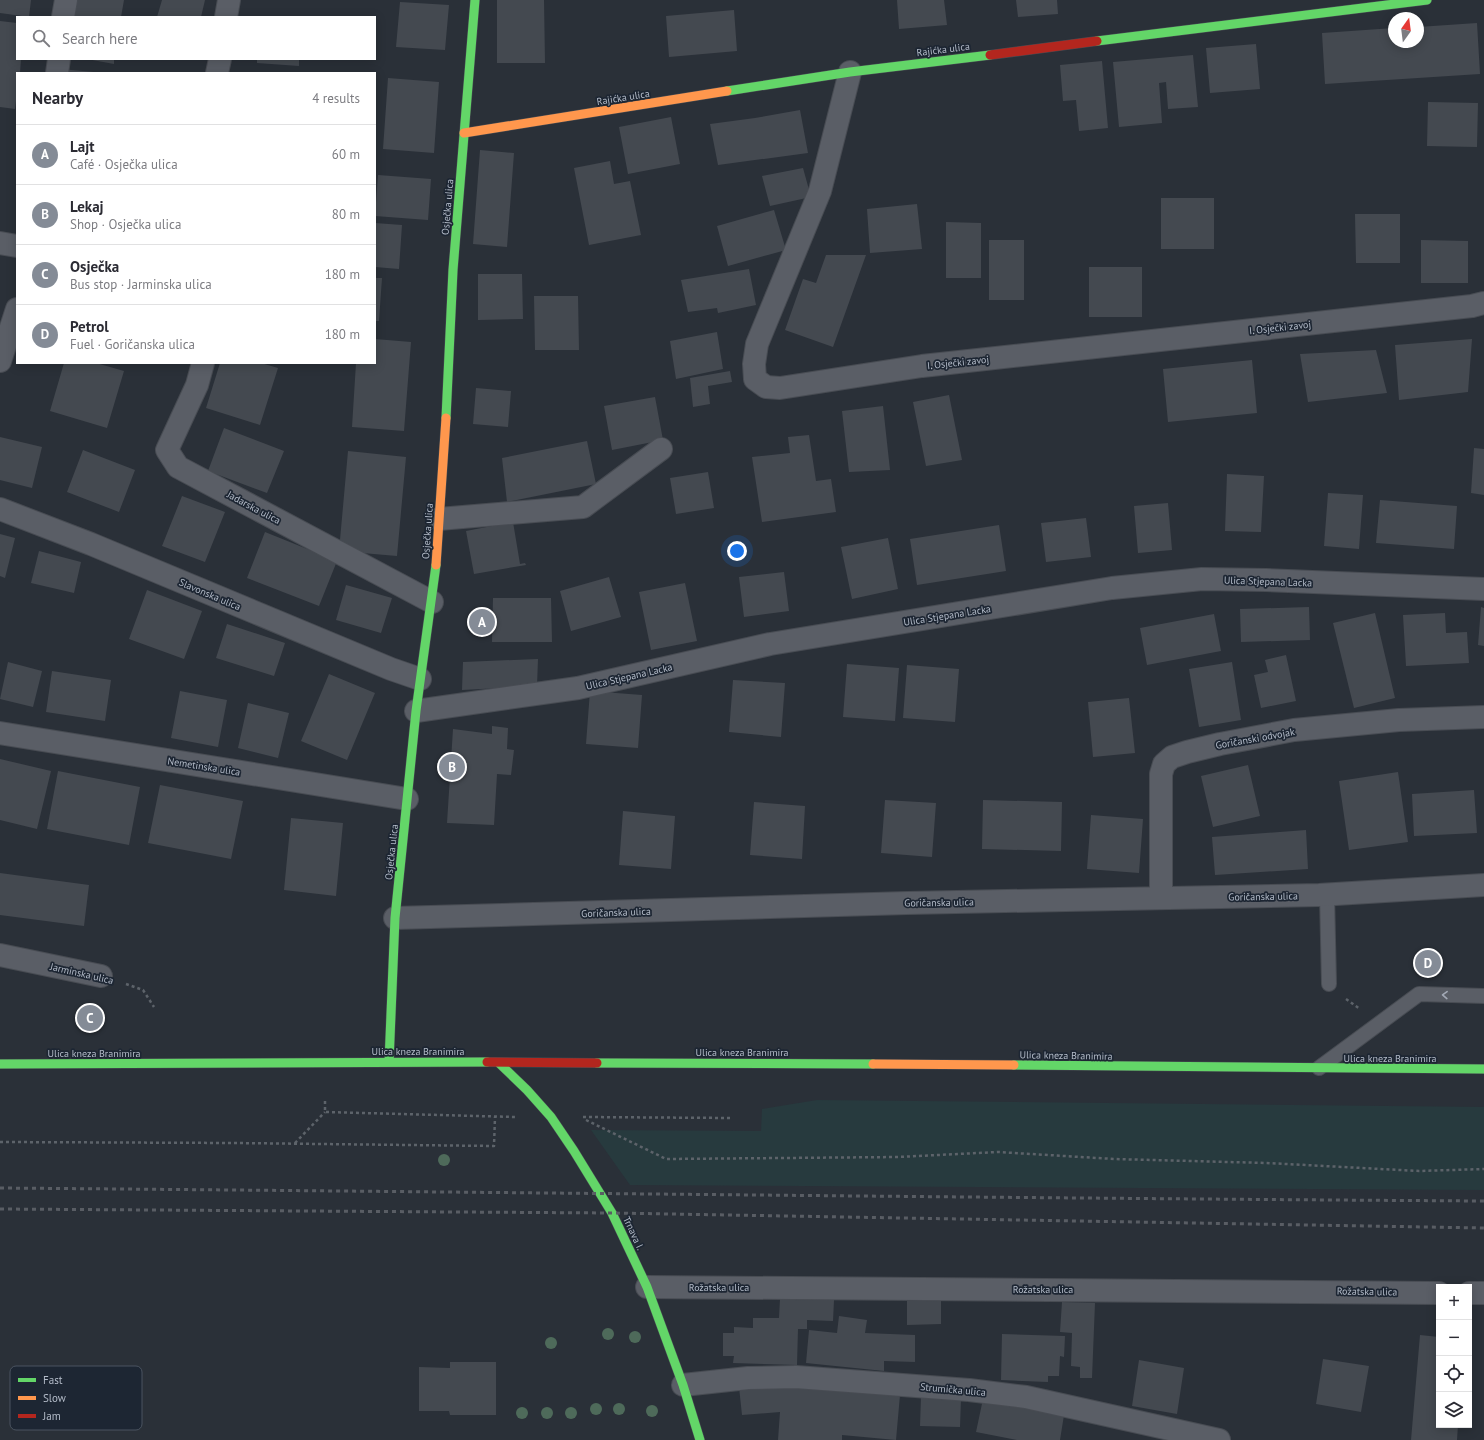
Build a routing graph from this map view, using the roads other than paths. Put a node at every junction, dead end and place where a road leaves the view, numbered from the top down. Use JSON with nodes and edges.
{"nodes":[{"id":1,"x":66,"y":0,"type":"edge"},
{"id":2,"x":229,"y":0,"type":"edge"},
{"id":3,"x":475,"y":0,"type":"edge"},
{"id":4,"x":1427,"y":0,"type":"edge"},
{"id":5,"x":63,"y":16,"type":"edge"},
{"id":6,"x":226,"y":16,"type":"edge"},
{"id":7,"x":59,"y":60,"type":"edge"},
{"id":8,"x":220,"y":60,"type":"edge"},
{"id":9,"x":57,"y":72,"type":"edge"},
{"id":10,"x":217,"y":72,"type":"edge"},
{"id":11,"x":850,"y":72,"type":"junction"},
{"id":12,"x":464,"y":133,"type":"junction"},
{"id":13,"x":0,"y":243,"type":"edge"},
{"id":14,"x":16,"y":246,"type":"edge"},
{"id":15,"x":1484,"y":303,"type":"edge"},
{"id":16,"x":16,"y":312,"type":"edge"},
{"id":17,"x":0,"y":361,"type":"edge"},
{"id":18,"x":203,"y":364,"type":"edge"},
{"id":19,"x":661,"y":449,"type":"dead end"},
{"id":20,"x":0,"y":509,"type":"edge"},
{"id":21,"x":439,"y":519,"type":"junction"},
{"id":22,"x":1484,"y":589,"type":"edge"},
{"id":23,"x":432,"y":602,"type":"junction"},
{"id":24,"x":420,"y":679,"type":"junction"},
{"id":25,"x":416,"y":711,"type":"junction"},
{"id":26,"x":1484,"y":717,"type":"edge"},
{"id":27,"x":0,"y":733,"type":"edge"},
{"id":28,"x":407,"y":799,"type":"junction"},
{"id":29,"x":1484,"y":885,"type":"edge"},
{"id":30,"x":1327,"y":895,"type":"junction"},
{"id":31,"x":1161,"y":898,"type":"junction"},
{"id":32,"x":395,"y":918,"type":"junction"},
{"id":33,"x":0,"y":955,"type":"edge"},
{"id":34,"x":101,"y":976,"type":"road end"},
{"id":35,"x":1329,"y":984,"type":"road end"},
{"id":36,"x":1484,"y":996,"type":"edge"},
{"id":37,"x":389,"y":1062,"type":"junction"},
{"id":38,"x":499,"y":1063,"type":"junction"},
{"id":39,"x":0,"y":1064,"type":"edge"},
{"id":40,"x":1319,"y":1069,"type":"junction"},
{"id":41,"x":1484,"y":1069,"type":"edge"},
{"id":42,"x":647,"y":1287,"type":"junction"},
{"id":43,"x":1436,"y":1293,"type":"edge"},
{"id":44,"x":1472,"y":1293,"type":"edge"},
{"id":45,"x":1484,"y":1294,"type":"edge"},
{"id":46,"x":683,"y":1385,"type":"junction"},
{"id":47,"x":700,"y":1440,"type":"edge"},
{"id":48,"x":1219,"y":1440,"type":"edge"}],
"edges":[{"from":1,"to":5,"type":"street"},
{"from":2,"to":6,"type":"street"},
{"from":3,"to":12,"type":"street","name":"Osječka ulica"},
{"from":4,"to":11,"type":"street","name":"Rajićka ulica"},
{"from":7,"to":9,"type":"street"},
{"from":8,"to":10,"type":"street"},
{"from":11,"to":12,"type":"street","name":"Rajićka ulica"},
{"from":11,"to":15,"type":"street","name":"I. Osječki zavoj"},
{"from":12,"to":21,"type":"street","name":"Osječka ulica"},
{"from":13,"to":14,"type":"street"},
{"from":16,"to":17,"type":"street"},
{"from":18,"to":23,"type":"street","name":"Jadarska ulica"},
{"from":19,"to":21,"type":"street"},
{"from":20,"to":24,"type":"street","name":"Slavonska ulica"},
{"from":21,"to":23,"type":"street","name":"Osječka ulica"},
{"from":22,"to":25,"type":"street","name":"Ulica Stjepana Lacka"},
{"from":23,"to":24,"type":"street","name":"Osječka ulica"},
{"from":24,"to":25,"type":"street","name":"Osječka ulica"},
{"from":25,"to":28,"type":"street","name":"Osječka ulica"},
{"from":26,"to":31,"type":"street","name":"Goričanski odvojak"},
{"from":27,"to":28,"type":"street","name":"Nemetinska ulica"},
{"from":28,"to":32,"type":"street","name":"Osječka ulica"},
{"from":29,"to":30,"type":"street","name":"Goričanska ulica"},
{"from":30,"to":31,"type":"street","name":"Goričanska ulica"},
{"from":30,"to":35,"type":"lane"},
{"from":31,"to":32,"type":"street","name":"Goričanska ulica"},
{"from":32,"to":37,"type":"street","name":"Osječka ulica"},
{"from":33,"to":34,"type":"street","name":"Jarminska ulica"},
{"from":36,"to":40,"type":"lane","one_way":true},
{"from":37,"to":38,"type":"street","name":"Ulica kneza Branimira"},
{"from":37,"to":39,"type":"street","name":"Ulica kneza Branimira"},
{"from":38,"to":40,"type":"street","name":"Ulica kneza Branimira"},
{"from":38,"to":42,"type":"street","name":"Trnava I."},
{"from":40,"to":41,"type":"street","name":"Ulica kneza Branimira"},
{"from":42,"to":43,"type":"street","name":"Rožatska ulica"},
{"from":42,"to":46,"type":"street","name":"Trnava I."},
{"from":44,"to":45,"type":"street"},
{"from":46,"to":47,"type":"street","name":"Trnava I."},
{"from":46,"to":48,"type":"street","name":"Strumička ulica"}]}
